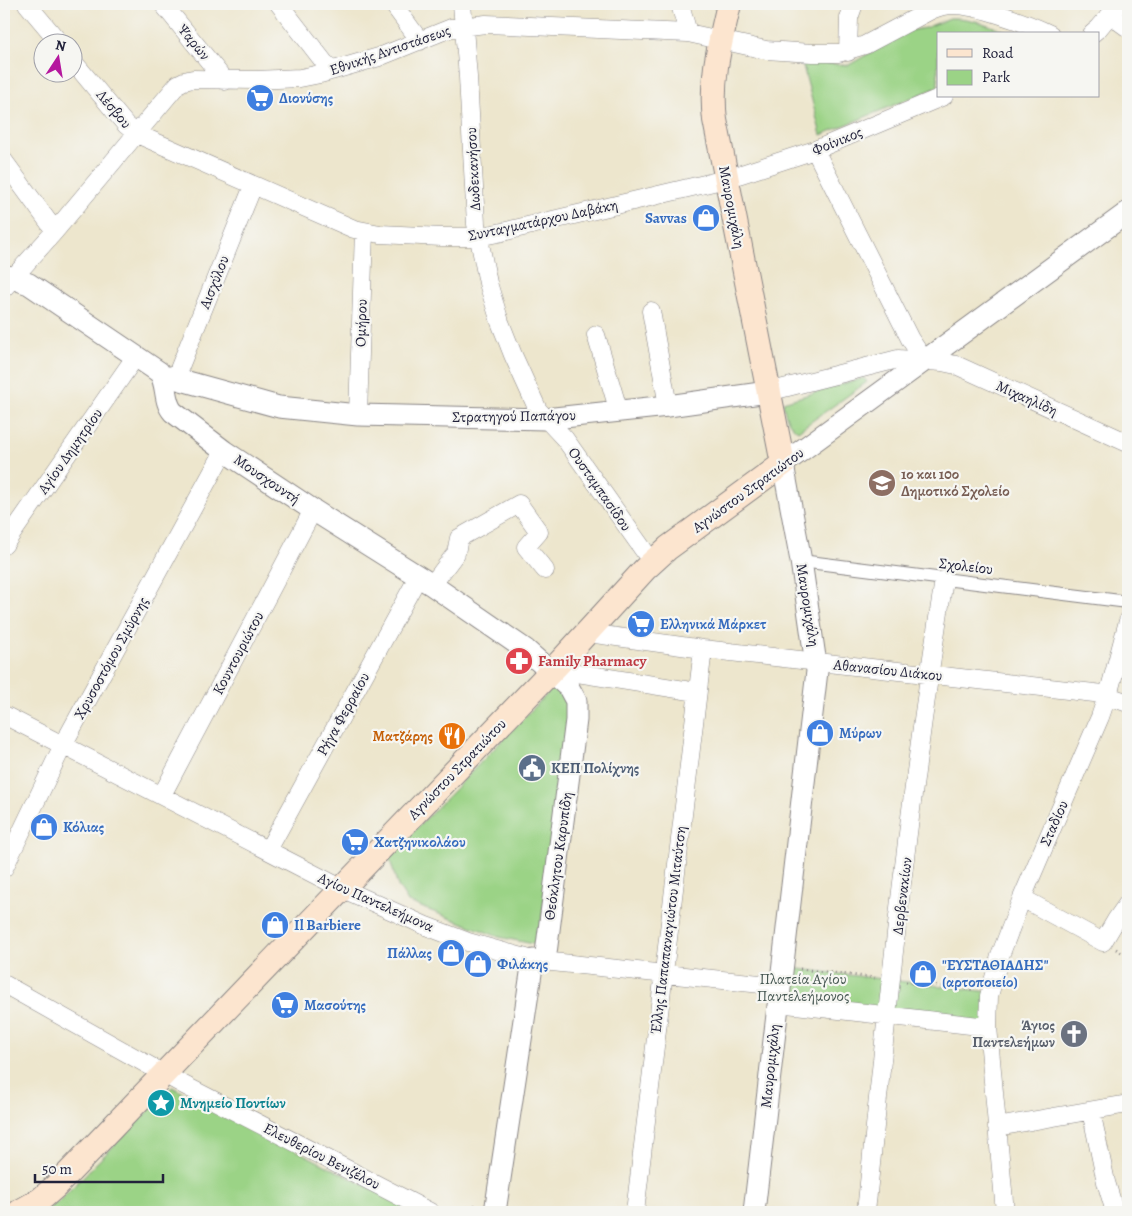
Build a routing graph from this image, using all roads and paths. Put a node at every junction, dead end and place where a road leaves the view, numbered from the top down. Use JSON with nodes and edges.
{"nodes":[{"id":1,"x":27,"y":4,"type":"edge"},
{"id":2,"x":162,"y":4,"type":"edge"},
{"id":3,"x":279,"y":4,"type":"edge"},
{"id":4,"x":393,"y":4,"type":"edge"},
{"id":5,"x":462,"y":4,"type":"edge"},
{"id":6,"x":680,"y":4,"type":"edge"},
{"id":7,"x":729,"y":4,"type":"edge"},
{"id":8,"x":854,"y":4,"type":"edge"},
{"id":9,"x":948,"y":4,"type":"edge"},
{"id":10,"x":1114,"y":9,"type":"edge"},
{"id":11,"x":463,"y":26,"type":"junction"},
{"id":12,"x":1128,"y":28,"type":"edge"},
{"id":13,"x":50,"y":32,"type":"edge"},
{"id":14,"x":1045,"y":32,"type":"edge"},
{"id":15,"x":1094,"y":32,"type":"edge"},
{"id":16,"x":688,"y":33,"type":"junction"},
{"id":17,"x":721,"y":40,"type":"junction"},
{"id":18,"x":420,"y":41,"type":"junction"},
{"id":19,"x":848,"y":52,"type":"junction"},
{"id":20,"x":82,"y":72,"type":"edge"},
{"id":21,"x":331,"y":72,"type":"junction"},
{"id":22,"x":225,"y":81,"type":"junction"},
{"id":23,"x":939,"y":98,"type":"edge"},
{"id":24,"x":137,"y":134,"type":"junction"},
{"id":25,"x":815,"y":150,"type":"junction"},
{"id":26,"x":4,"y":161,"type":"edge"},
{"id":27,"x":726,"y":179,"type":"junction"},
{"id":28,"x":252,"y":186,"type":"junction"},
{"id":29,"x":1128,"y":212,"type":"edge"},
{"id":30,"x":55,"y":230,"type":"junction"},
{"id":31,"x":364,"y":231,"type":"junction"},
{"id":32,"x":478,"y":237,"type":"junction"},
{"id":33,"x":7,"y":280,"type":"edge"},
{"id":34,"x":651,"y":311,"type":"dead end"},
{"id":35,"x":596,"y":335,"type":"dead end"},
{"id":36,"x":136,"y":356,"type":"junction"},
{"id":37,"x":924,"y":360,"type":"junction"},
{"id":38,"x":169,"y":378,"type":"junction"},
{"id":39,"x":768,"y":392,"type":"junction"},
{"id":40,"x":668,"y":406,"type":"junction"},
{"id":41,"x":619,"y":412,"type":"junction"},
{"id":42,"x":358,"y":415,"type":"junction"},
{"id":43,"x":545,"y":419,"type":"junction"},
{"id":44,"x":1128,"y":443,"type":"edge"},
{"id":45,"x":224,"y":450,"type":"junction"},
{"id":46,"x":782,"y":464,"type":"junction"},
{"id":47,"x":313,"y":510,"type":"junction"},
{"id":48,"x":4,"y":545,"type":"edge"},
{"id":49,"x":801,"y":561,"type":"junction"},
{"id":50,"x":652,"y":562,"type":"junction"},
{"id":51,"x":545,"y":570,"type":"dead end"},
{"id":52,"x":944,"y":580,"type":"junction"},
{"id":53,"x":425,"y":581,"type":"junction"},
{"id":54,"x":1128,"y":602,"type":"edge"},
{"id":55,"x":1128,"y":621,"type":"edge"},
{"id":56,"x":588,"y":633,"type":"junction"},
{"id":57,"x":703,"y":649,"type":"junction"},
{"id":58,"x":817,"y":662,"type":"junction"},
{"id":59,"x":551,"y":671,"type":"junction"},
{"id":60,"x":929,"y":675,"type":"junction"},
{"id":61,"x":697,"y":692,"type":"junction"},
{"id":62,"x":1108,"y":695,"type":"junction"},
{"id":63,"x":1128,"y":703,"type":"edge"},
{"id":64,"x":4,"y":715,"type":"edge"},
{"id":65,"x":62,"y":745,"type":"junction"},
{"id":66,"x":162,"y":795,"type":"junction"},
{"id":67,"x":268,"y":850,"type":"junction"},
{"id":68,"x":4,"y":868,"type":"edge"},
{"id":69,"x":342,"y":888,"type":"junction"},
{"id":70,"x":1022,"y":898,"type":"junction"},
{"id":71,"x":1128,"y":904,"type":"edge"},
{"id":72,"x":539,"y":960,"type":"junction"},
{"id":73,"x":663,"y":975,"type":"junction"},
{"id":74,"x":4,"y":984,"type":"edge"},
{"id":75,"x":779,"y":995,"type":"junction"},
{"id":76,"x":887,"y":1016,"type":"junction"},
{"id":77,"x":988,"y":1027,"type":"junction"},
{"id":78,"x":164,"y":1074,"type":"junction"},
{"id":79,"x":1128,"y":1104,"type":"edge"},
{"id":80,"x":1091,"y":1111,"type":"junction"},
{"id":81,"x":997,"y":1127,"type":"junction"},
{"id":82,"x":19,"y":1212,"type":"edge"},
{"id":83,"x":430,"y":1212,"type":"edge"},
{"id":84,"x":495,"y":1212,"type":"edge"},
{"id":85,"x":635,"y":1212,"type":"edge"},
{"id":86,"x":754,"y":1212,"type":"edge"},
{"id":87,"x":866,"y":1212,"type":"edge"},
{"id":88,"x":1005,"y":1212,"type":"edge"},
{"id":89,"x":1115,"y":1212,"type":"edge"}],
"edges":[{"from":1,"to":13,"type":"street"},
{"from":2,"to":22,"type":"street","name":"Ψαρών"},
{"from":3,"to":21,"type":"street"},
{"from":4,"to":18,"type":"street"},
{"from":5,"to":11,"type":"street","name":"Δωδεκανήσου"},
{"from":6,"to":16,"type":"street"},
{"from":7,"to":17,"type":"main road","name":"Μαυρομιχάλη"},
{"from":8,"to":19,"type":"street"},
{"from":9,"to":14,"type":"street"},
{"from":9,"to":19,"type":"street"},
{"from":10,"to":12,"type":"street"},
{"from":10,"to":15,"type":"street"},
{"from":11,"to":16,"type":"street","name":"Εθνικής Αντιστάσεως"},
{"from":11,"to":18,"type":"street","name":"Εθνικής Αντιστάσεως"},
{"from":11,"to":32,"type":"street","name":"Δωδεκανήσου"},
{"from":16,"to":17,"type":"street","name":"Εθνικής Αντιστάσεως"},
{"from":17,"to":19,"type":"street","name":"Εθνικής Αντιστάσεως"},
{"from":17,"to":27,"type":"main road","name":"Μαυρομιχάλη"},
{"from":18,"to":21,"type":"street","name":"Εθνικής Αντιστάσεως"},
{"from":20,"to":24,"type":"street","name":"Λέσβου"},
{"from":21,"to":22,"type":"street","name":"Εθνικής Αντιστάσεως"},
{"from":22,"to":24,"type":"street","name":"Εθνικής Αντιστάσεως"},
{"from":23,"to":25,"type":"street","name":"Φοίνικος"},
{"from":24,"to":28,"type":"street","name":"Συνταγματάρχου Δαβάκη"},
{"from":24,"to":30,"type":"street","name":"Εθνικής Αντιστάσεως"},
{"from":25,"to":27,"type":"street","name":"Φοίνικος"},
{"from":25,"to":37,"type":"street"},
{"from":26,"to":30,"type":"street"},
{"from":27,"to":32,"type":"street","name":"Συνταγματάρχου Δαβάκη"},
{"from":27,"to":39,"type":"main road","name":"Μαυρομιχάλη"},
{"from":28,"to":31,"type":"street","name":"Συνταγματάρχου Δαβάκη"},
{"from":28,"to":38,"type":"street","name":"Αισχύλου"},
{"from":29,"to":37,"type":"street","name":"Αγνώστου Στρατιώτου"},
{"from":30,"to":33,"type":"street","name":"Εθνικής Αντιστάσεως"},
{"from":31,"to":32,"type":"street","name":"Συνταγματάρχου Δαβάκη"},
{"from":31,"to":42,"type":"street","name":"Ομήρου"},
{"from":32,"to":43,"type":"street","name":"Δωδεκανήσου"},
{"from":33,"to":36,"type":"street"},
{"from":34,"to":40,"type":"street"},
{"from":35,"to":41,"type":"street"},
{"from":36,"to":38,"type":"street"},
{"from":36,"to":48,"type":"street","name":"Αγίου Δημητρίου"},
{"from":37,"to":39,"type":"street","name":"Στρατηγού Παπάγου"},
{"from":37,"to":44,"type":"street","name":"Μιχαηλίδη"},
{"from":37,"to":46,"type":"street","name":"Αγνώστου Στρατιώτου"},
{"from":38,"to":42,"type":"street","name":"Στρατηγού Παπάγου"},
{"from":38,"to":45,"type":"street","name":"Μουσχουντή"},
{"from":39,"to":40,"type":"street","name":"Στρατηγού Παπάγου"},
{"from":39,"to":46,"type":"main road","name":"Μαυρομιχάλη"},
{"from":40,"to":41,"type":"street","name":"Στρατηγού Παπάγου"},
{"from":41,"to":43,"type":"street","name":"Στρατηγού Παπάγου"},
{"from":42,"to":43,"type":"street","name":"Στρατηγού Παπάγου"},
{"from":43,"to":50,"type":"street","name":"Ουσταμπασίδου"},
{"from":45,"to":47,"type":"street","name":"Μουσχουντή"},
{"from":45,"to":65,"type":"street","name":"Χρυσοστόμου Σμύρνης"},
{"from":46,"to":49,"type":"street","name":"Μαυρομιχάλη"},
{"from":46,"to":50,"type":"main road","name":"Αγνώστου Στρατιώτου"},
{"from":47,"to":53,"type":"street","name":"Μουσχουντή"},
{"from":47,"to":66,"type":"street","name":"Κουντουριώτου"},
{"from":49,"to":52,"type":"street","name":"Σχολείου"},
{"from":49,"to":58,"type":"street","name":"Μαυρομιχάλη"},
{"from":50,"to":56,"type":"main road","name":"Αγνώστου Στρατιώτου"},
{"from":51,"to":53,"type":"street","name":"Ρήγα Φερραίου"},
{"from":52,"to":54,"type":"street","name":"Σχολείου"},
{"from":52,"to":60,"type":"street","name":"Δερβενακίων"},
{"from":53,"to":59,"type":"street","name":"Μουσχουντή"},
{"from":53,"to":67,"type":"street","name":"Ρήγα Φερραίου"},
{"from":55,"to":62,"type":"street","name":"Σταδίου"},
{"from":56,"to":57,"type":"street","name":"Αθανασίου Διάκου"},
{"from":56,"to":59,"type":"main road","name":"Αγνώστου Στρατιώτου"},
{"from":57,"to":58,"type":"street","name":"Αθανασίου Διάκου"},
{"from":57,"to":61,"type":"street","name":"Έλλης Παπαπαναγιώτου Μιταύτση"},
{"from":58,"to":60,"type":"street","name":"Αθανασίου Διάκου"},
{"from":58,"to":75,"type":"street","name":"Μαυρομιχάλη"},
{"from":59,"to":61,"type":"street"},
{"from":59,"to":69,"type":"main road","name":"Αγνώστου Στρατιώτου"},
{"from":59,"to":72,"type":"street","name":"Θεόκλητου Καρυπίδη"},
{"from":60,"to":62,"type":"street","name":"Αθανασίου Διάκου"},
{"from":60,"to":76,"type":"street","name":"Δερβενακίων"},
{"from":61,"to":73,"type":"street","name":"Έλλης Παπαπαναγιώτου Μιταύτση"},
{"from":62,"to":63,"type":"street","name":"Αθανασίου Διάκου"},
{"from":62,"to":70,"type":"street","name":"Σταδίου"},
{"from":64,"to":65,"type":"street","name":"Αγίου Παντελεήμονα"},
{"from":65,"to":66,"type":"street","name":"Αγίου Παντελεήμονα"},
{"from":65,"to":68,"type":"street","name":"Χρυσοστόμου Σμύρνης"},
{"from":66,"to":67,"type":"street","name":"Αγίου Παντελεήμονα"},
{"from":67,"to":69,"type":"street","name":"Αγίου Παντελεήμονα"},
{"from":69,"to":72,"type":"street","name":"Αγίου Παντελεήμονα"},
{"from":69,"to":78,"type":"main road","name":"Αγνώστου Στρατιώτου"},
{"from":70,"to":71,"type":"street"},
{"from":70,"to":77,"type":"street","name":"Σταδίου"},
{"from":72,"to":73,"type":"street","name":"Αγίου Παντελεήμονα"},
{"from":72,"to":84,"type":"street","name":"Θεόκλητου Καρυπίδη"},
{"from":73,"to":75,"type":"street","name":"Αγίου Παντελεήμονα"},
{"from":73,"to":85,"type":"street","name":"Έλλης Παπαπαναγιώτου Μιταύτση"},
{"from":74,"to":78,"type":"street","name":"Ελευθερίου Βενιζέλου"},
{"from":75,"to":76,"type":"street","name":"Αγίου Παντελεήμονα"},
{"from":75,"to":86,"type":"street","name":"Μαυρομιχάλη"},
{"from":76,"to":77,"type":"street","name":"Αγίου Παντελεήμονα"},
{"from":76,"to":87,"type":"street","name":"Δερβενακίων"},
{"from":77,"to":81,"type":"street","name":"Σταδίου"},
{"from":78,"to":82,"type":"main road","name":"Αγνώστου Στρατιώτου"},
{"from":78,"to":83,"type":"street","name":"Ελευθερίου Βενιζέλου"},
{"from":79,"to":80,"type":"street"},
{"from":80,"to":81,"type":"street"},
{"from":80,"to":89,"type":"street"},
{"from":81,"to":88,"type":"street","name":"Σταδίου"}]}
